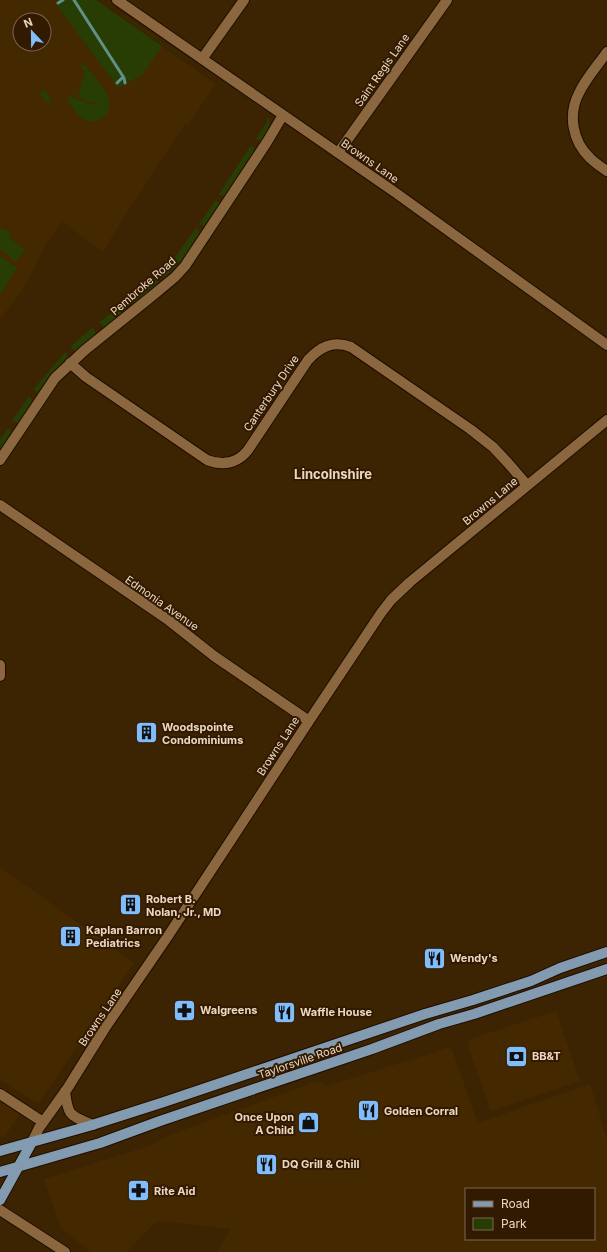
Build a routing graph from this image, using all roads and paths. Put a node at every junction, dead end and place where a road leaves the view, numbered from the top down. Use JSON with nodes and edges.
{"nodes":[{"id":1,"x":117,"y":0,"type":"edge"},
{"id":2,"x":244,"y":0,"type":"edge"},
{"id":3,"x":447,"y":0,"type":"edge"},
{"id":4,"x":607,"y":52,"type":"edge"},
{"id":5,"x":202,"y":59,"type":"junction"},
{"id":6,"x":283,"y":115,"type":"junction"},
{"id":7,"x":338,"y":154,"type":"junction"},
{"id":8,"x":607,"y":171,"type":"edge"},
{"id":9,"x":607,"y":344,"type":"edge"},
{"id":10,"x":70,"y":363,"type":"junction"},
{"id":11,"x":607,"y":420,"type":"edge"},
{"id":12,"x":0,"y":460,"type":"edge"},
{"id":13,"x":526,"y":485,"type":"junction"},
{"id":14,"x":0,"y":505,"type":"edge"},
{"id":15,"x":0,"y":665,"type":"edge"},
{"id":16,"x":0,"y":676,"type":"edge"},
{"id":17,"x":308,"y":721,"type":"junction"},
{"id":18,"x":607,"y":952,"type":"edge"},
{"id":19,"x":607,"y":969,"type":"edge"},
{"id":20,"x":66,"y":1091,"type":"junction"},
{"id":21,"x":0,"y":1094,"type":"edge"},
{"id":22,"x":43,"y":1122,"type":"junction"},
{"id":23,"x":93,"y":1125,"type":"junction"},
{"id":24,"x":32,"y":1142,"type":"junction"},
{"id":25,"x":0,"y":1151,"type":"edge"},
{"id":26,"x":20,"y":1166,"type":"junction"},
{"id":27,"x":0,"y":1172,"type":"edge"},
{"id":28,"x":0,"y":1200,"type":"edge"},
{"id":29,"x":0,"y":1210,"type":"edge"},
{"id":30,"x":66,"y":1252,"type":"edge"}],
"edges":[{"from":1,"to":5,"type":"street","name":"Browns Lane"},
{"from":2,"to":5,"type":"street"},
{"from":3,"to":7,"type":"street","name":"Saint Regis Lane"},
{"from":4,"to":8,"type":"street"},
{"from":5,"to":6,"type":"street","name":"Browns Lane"},
{"from":6,"to":7,"type":"street","name":"Browns Lane"},
{"from":6,"to":10,"type":"street","name":"Pembroke Road"},
{"from":7,"to":9,"type":"street","name":"Browns Lane"},
{"from":10,"to":12,"type":"street","name":"Pembroke Road"},
{"from":10,"to":13,"type":"street","name":"Canterbury Drive"},
{"from":11,"to":13,"type":"street","name":"Browns Lane"},
{"from":13,"to":17,"type":"street","name":"Browns Lane"},
{"from":14,"to":17,"type":"street","name":"Edmonia Avenue"},
{"from":15,"to":16,"type":"street"},
{"from":17,"to":20,"type":"street","name":"Browns Lane"},
{"from":18,"to":23,"type":"main road","name":"Taylorsville Road"},
{"from":19,"to":26,"type":"main road","name":"Taylorsville Road"},
{"from":20,"to":22,"type":"street","name":"Browns Lane"},
{"from":20,"to":23,"type":"street"},
{"from":21,"to":22,"type":"street"},
{"from":22,"to":24,"type":"street","name":"Browns Lane"},
{"from":23,"to":24,"type":"main road","name":"Taylorsville Road"},
{"from":24,"to":25,"type":"main road","name":"Taylorsville Road"},
{"from":24,"to":26,"type":"main road"},
{"from":26,"to":27,"type":"main road","name":"Taylorsville Road"},
{"from":26,"to":28,"type":"main road"},
{"from":29,"to":30,"type":"street"}]}
